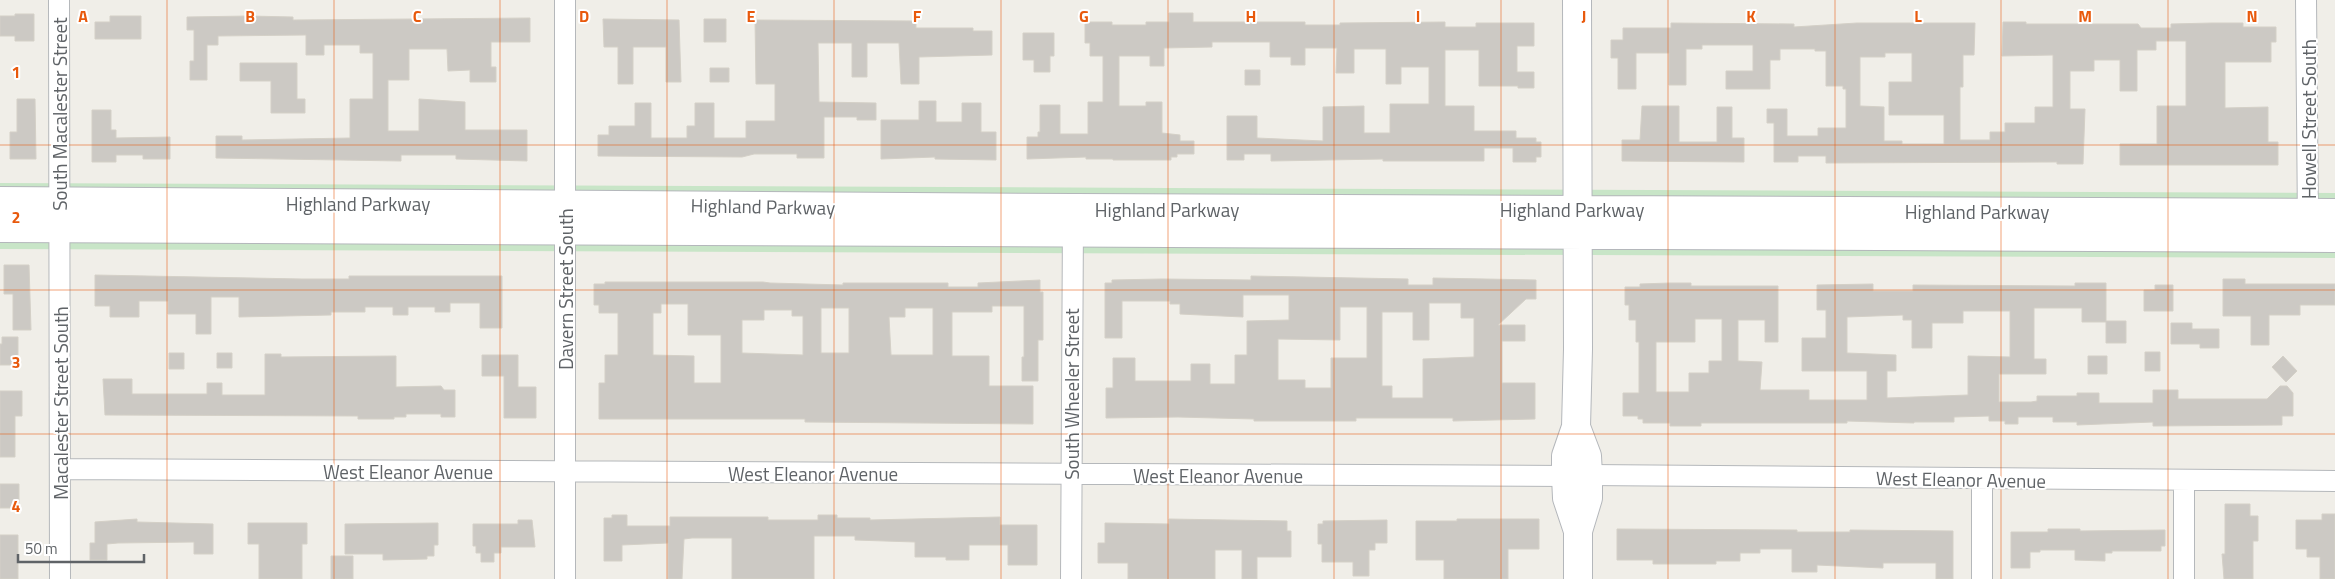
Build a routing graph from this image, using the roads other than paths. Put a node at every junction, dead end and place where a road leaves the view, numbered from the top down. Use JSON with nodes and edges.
{"nodes":[{"id":1,"x":59,"y":0,"type":"edge"},
{"id":2,"x":565,"y":0,"type":"edge"},
{"id":3,"x":1577,"y":0,"type":"edge"},
{"id":4,"x":2306,"y":0,"type":"edge"},
{"id":5,"x":0,"y":201,"type":"edge"},
{"id":6,"x":60,"y":201,"type":"junction"},
{"id":7,"x":2335,"y":213,"type":"edge"},
{"id":8,"x":564,"y":217,"type":"junction"},
{"id":9,"x":1073,"y":220,"type":"junction"},
{"id":10,"x":1578,"y":222,"type":"junction"},
{"id":11,"x":0,"y":228,"type":"edge"},
{"id":12,"x":60,"y":228,"type":"junction"},
{"id":13,"x":2317,"y":229,"type":"edge"},
{"id":14,"x":61,"y":469,"type":"junction"},
{"id":15,"x":564,"y":472,"type":"junction"},
{"id":16,"x":1071,"y":474,"type":"junction"},
{"id":17,"x":1577,"y":476,"type":"junction"},
{"id":18,"x":1982,"y":479,"type":"junction"},
{"id":19,"x":2184,"y":481,"type":"junction"},
{"id":20,"x":2335,"y":481,"type":"edge"},
{"id":21,"x":60,"y":579,"type":"edge"},
{"id":22,"x":564,"y":579,"type":"edge"},
{"id":23,"x":1070,"y":579,"type":"edge"},
{"id":24,"x":1578,"y":579,"type":"edge"},
{"id":25,"x":1982,"y":579,"type":"edge"},
{"id":26,"x":2184,"y":579,"type":"edge"}],
"edges":[{"from":1,"to":6,"type":"street","name":"South Macalester Street"},
{"from":2,"to":8,"type":"street","name":"Davern Street South"},
{"from":3,"to":10,"type":"street"},
{"from":4,"to":13,"type":"street","name":"Howell Street South"},
{"from":5,"to":6,"type":"street","name":"Highland Parkway"},
{"from":6,"to":8,"type":"street","name":"Highland Parkway"},
{"from":6,"to":12,"type":"street","name":"South Macalester Street"},
{"from":7,"to":13,"type":"street","name":"Highland Parkway"},
{"from":8,"to":9,"type":"street","name":"Highland Parkway"},
{"from":8,"to":12,"type":"street","name":"Highland Parkway"},
{"from":8,"to":15,"type":"street","name":"Davern Street South"},
{"from":9,"to":10,"type":"street","name":"Highland Parkway"},
{"from":9,"to":16,"type":"street","name":"South Wheeler Street"},
{"from":10,"to":13,"type":"street","name":"Highland Parkway"},
{"from":10,"to":17,"type":"street"},
{"from":11,"to":12,"type":"street","name":"Highland Parkway"},
{"from":12,"to":14,"type":"street","name":"Macalester Street South"},
{"from":14,"to":15,"type":"street","name":"West Eleanor Avenue"},
{"from":14,"to":21,"type":"street","name":"Macalester Street South"},
{"from":15,"to":16,"type":"street","name":"West Eleanor Avenue"},
{"from":15,"to":22,"type":"street","name":"Davern Street South"},
{"from":16,"to":17,"type":"street","name":"West Eleanor Avenue"},
{"from":16,"to":23,"type":"street","name":"South Wheeler Street"},
{"from":17,"to":18,"type":"street","name":"West Eleanor Avenue"},
{"from":17,"to":24,"type":"street"},
{"from":18,"to":19,"type":"street","name":"West Eleanor Avenue"},
{"from":18,"to":25,"type":"street"},
{"from":19,"to":20,"type":"street","name":"West Eleanor Avenue"},
{"from":19,"to":26,"type":"street"}]}
